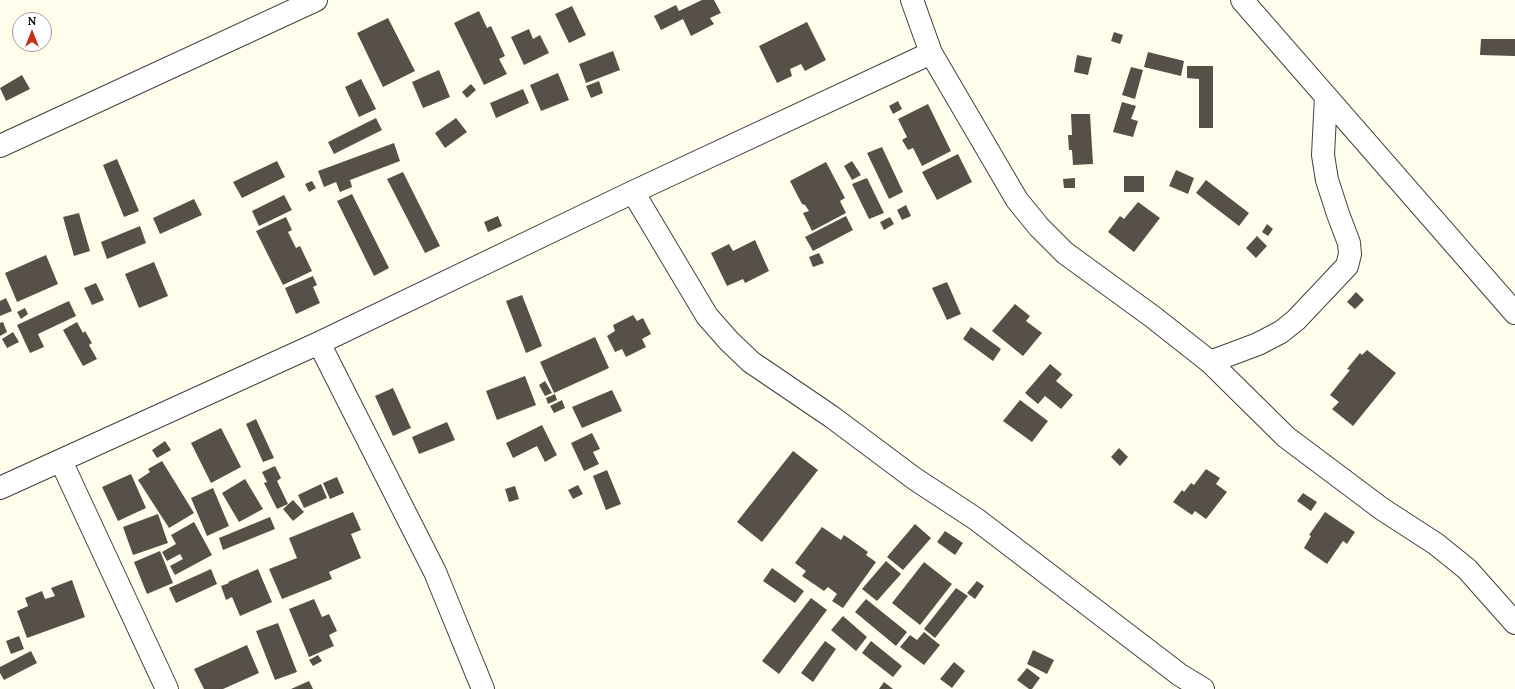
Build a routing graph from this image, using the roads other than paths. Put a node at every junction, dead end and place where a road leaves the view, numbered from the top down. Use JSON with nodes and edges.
{"nodes":[{"id":1,"x":316,"y":0,"type":"edge"},
{"id":2,"x":912,"y":0,"type":"edge"},
{"id":3,"x":1242,"y":0,"type":"edge"},
{"id":4,"x":931,"y":53,"type":"junction"},
{"id":5,"x":1326,"y":96,"type":"junction"},
{"id":6,"x":0,"y":146,"type":"edge"},
{"id":7,"x":633,"y":192,"type":"junction"},
{"id":8,"x":1515,"y":313,"type":"edge"},
{"id":9,"x":319,"y":343,"type":"junction"},
{"id":10,"x":1210,"y":362,"type":"junction"},
{"id":11,"x":61,"y":460,"type":"junction"},
{"id":12,"x":0,"y":488,"type":"edge"},
{"id":13,"x":1515,"y":623,"type":"edge"},
{"id":14,"x":167,"y":689,"type":"edge"},
{"id":15,"x":483,"y":689,"type":"edge"},
{"id":16,"x":1203,"y":689,"type":"edge"}],
"edges":[{"from":1,"to":6,"type":"street"},
{"from":2,"to":4,"type":"street"},
{"from":3,"to":5,"type":"street"},
{"from":4,"to":7,"type":"street"},
{"from":4,"to":10,"type":"street"},
{"from":5,"to":8,"type":"street"},
{"from":5,"to":10,"type":"street"},
{"from":7,"to":9,"type":"street"},
{"from":7,"to":16,"type":"street"},
{"from":9,"to":11,"type":"street"},
{"from":9,"to":15,"type":"street"},
{"from":10,"to":13,"type":"street"},
{"from":11,"to":12,"type":"street"},
{"from":11,"to":14,"type":"street"}]}
